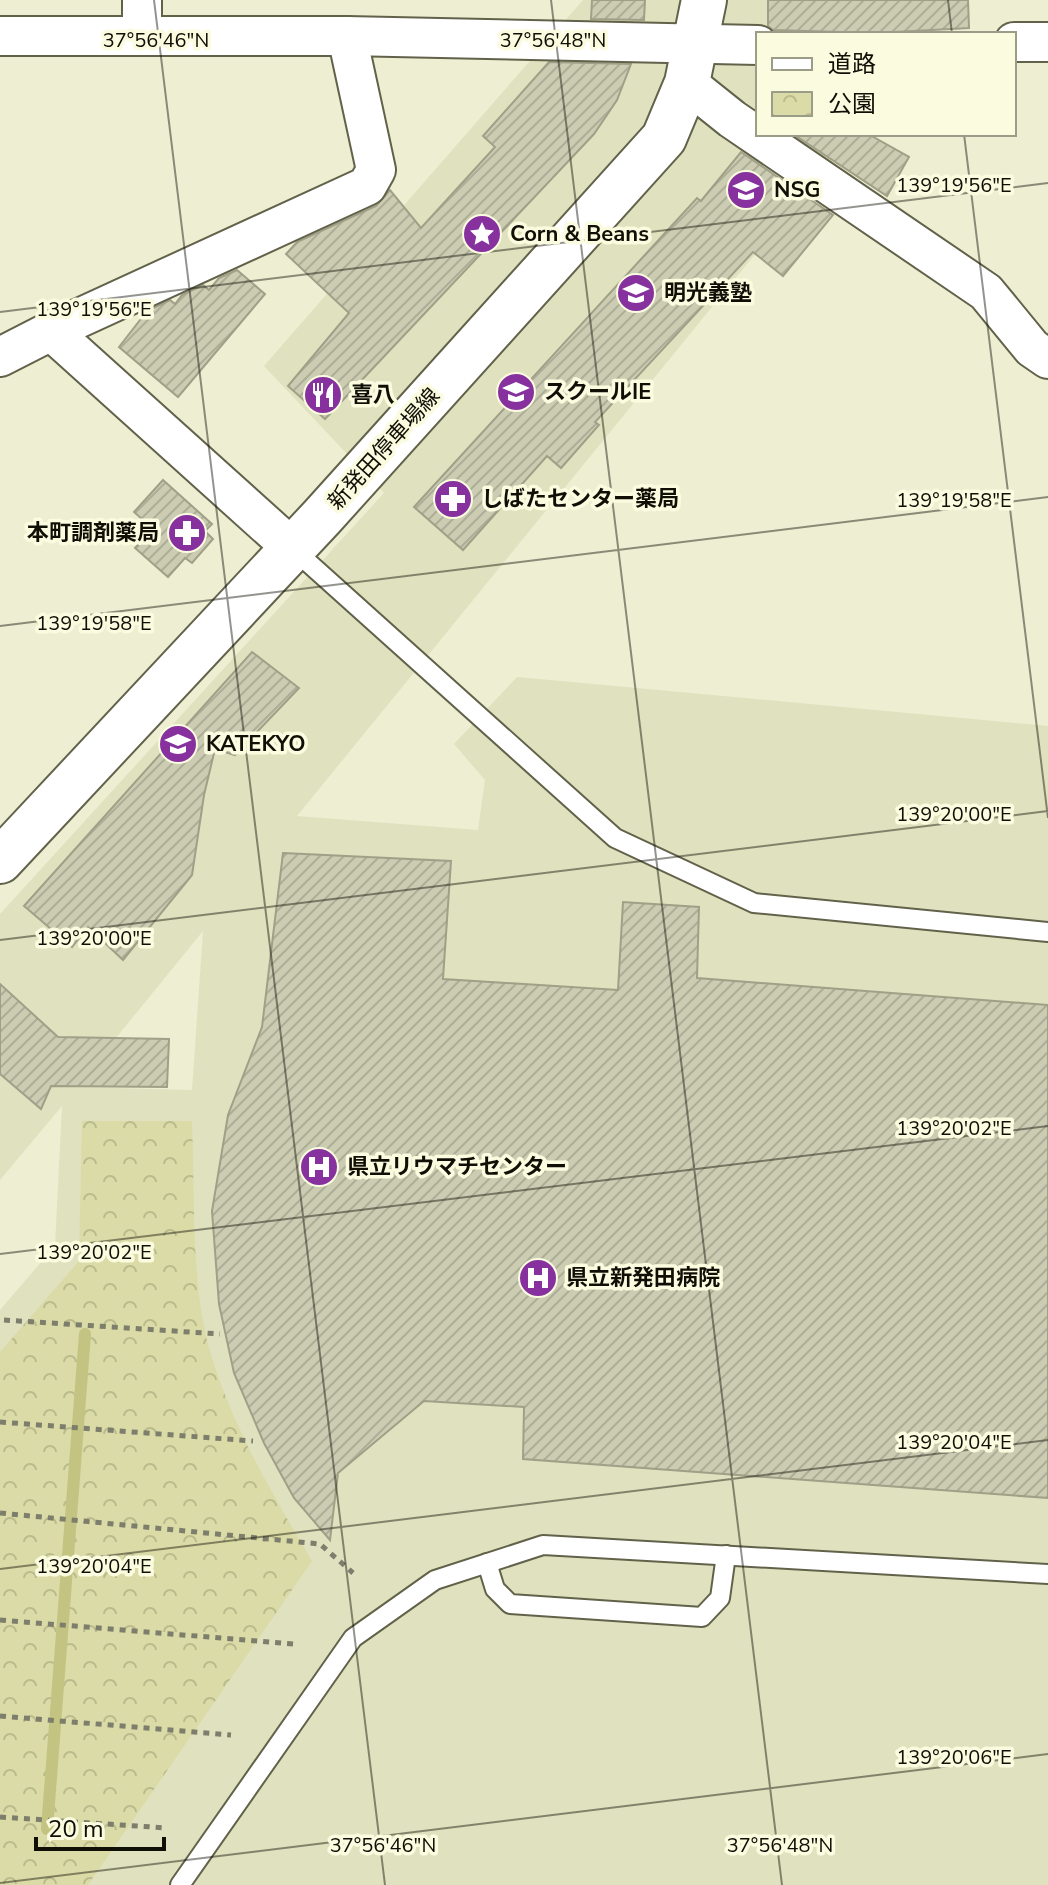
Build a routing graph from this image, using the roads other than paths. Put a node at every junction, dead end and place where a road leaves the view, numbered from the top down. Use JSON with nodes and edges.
{"nodes":[{"id":1,"x":704,"y":0,"type":"edge"},
{"id":2,"x":142,"y":18,"type":"edge"},
{"id":3,"x":0,"y":36,"type":"edge"},
{"id":4,"x":347,"y":36,"type":"junction"},
{"id":5,"x":1016,"y":42,"type":"edge"},
{"id":6,"x":1048,"y":42,"type":"edge"},
{"id":7,"x":756,"y":46,"type":"edge"},
{"id":8,"x":691,"y":64,"type":"junction"},
{"id":9,"x":756,"y":135,"type":"edge"},
{"id":10,"x":757,"y":136,"type":"edge"},
{"id":11,"x":51,"y":331,"type":"junction"},
{"id":12,"x":0,"y":357,"type":"edge"},
{"id":13,"x":1048,"y":359,"type":"edge"},
{"id":14,"x":292,"y":548,"type":"junction"},
{"id":15,"x":0,"y":861,"type":"edge"},
{"id":16,"x":1048,"y":932,"type":"edge"},
{"id":17,"x":726,"y":1555,"type":"junction"},
{"id":18,"x":487,"y":1563,"type":"junction"},
{"id":19,"x":1048,"y":1574,"type":"edge"},
{"id":20,"x":180,"y":1885,"type":"edge"}],
"edges":[{"from":1,"to":8,"type":"main road","name":"新発田停車場線"},
{"from":2,"to":3,"type":"street"},
{"from":2,"to":4,"type":"street"},
{"from":4,"to":8,"type":"street"},
{"from":4,"to":11,"type":"street"},
{"from":5,"to":6,"type":"street"},
{"from":7,"to":8,"type":"street"},
{"from":8,"to":9,"type":"street"},
{"from":8,"to":14,"type":"main road","name":"新発田停車場線"},
{"from":10,"to":13,"type":"street"},
{"from":11,"to":12,"type":"street"},
{"from":11,"to":14,"type":"street"},
{"from":14,"to":15,"type":"main road","name":"新発田停車場線"},
{"from":14,"to":16,"type":"lane"},
{"from":17,"to":18,"type":"lane"},
{"from":17,"to":18,"type":"lane"},
{"from":17,"to":19,"type":"lane"},
{"from":18,"to":20,"type":"lane"}]}
